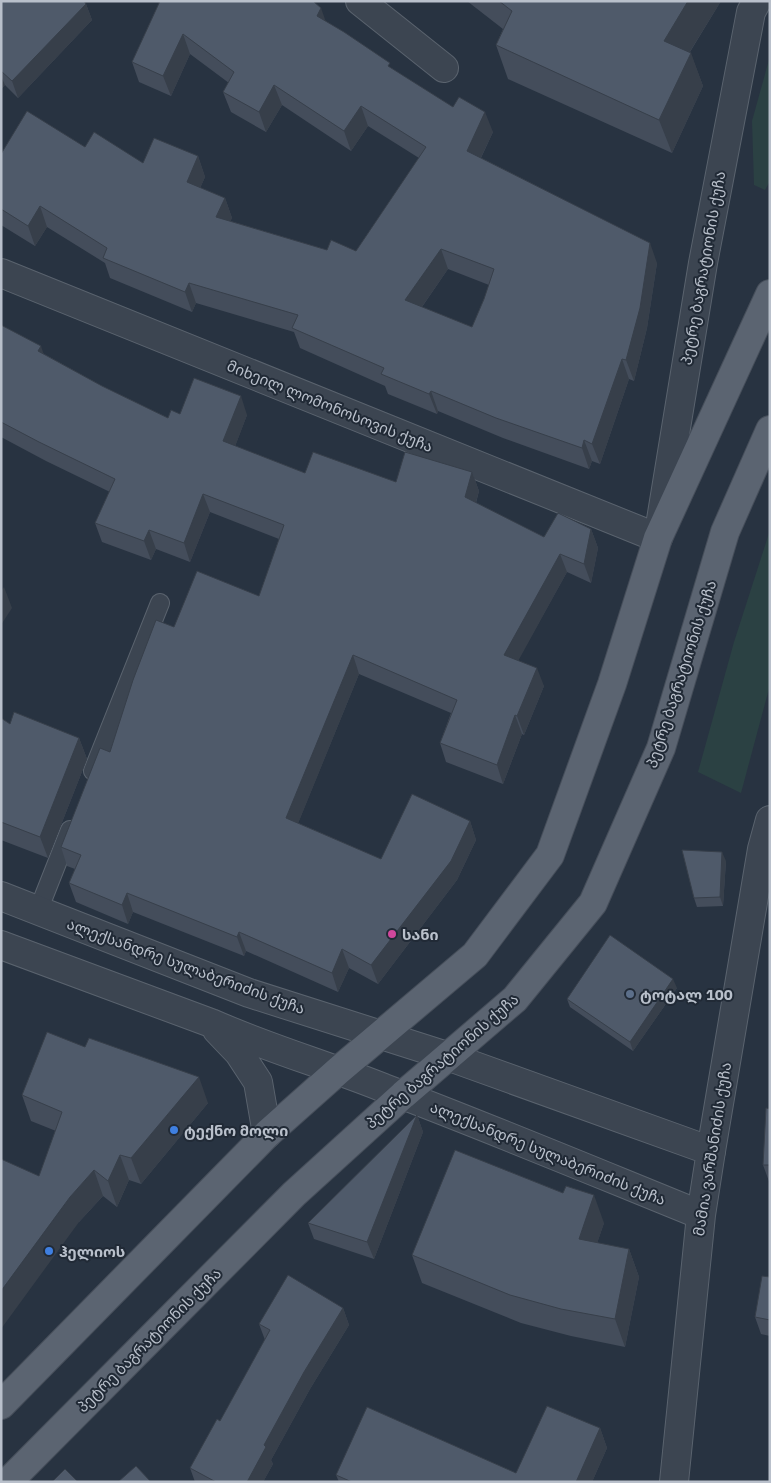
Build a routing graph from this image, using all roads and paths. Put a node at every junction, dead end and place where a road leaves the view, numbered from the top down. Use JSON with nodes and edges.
{"nodes":[{"id":1,"x":360,"y":1,"type":"edge"},
{"id":2,"x":757,"y":1,"type":"edge"},
{"id":3,"x":444,"y":68,"type":"dead end"},
{"id":4,"x":1,"y":273,"type":"edge"},
{"id":5,"x":770,"y":294,"type":"edge"},
{"id":6,"x":770,"y":430,"type":"edge"},
{"id":7,"x":658,"y":538,"type":"junction"},
{"id":8,"x":160,"y":603,"type":"dead end"},
{"id":9,"x":88,"y":784,"type":"edge"},
{"id":10,"x":78,"y":811,"type":"edge"},
{"id":11,"x":770,"y":820,"type":"edge"},
{"id":12,"x":1,"y":896,"type":"edge"},
{"id":13,"x":38,"y":910,"type":"junction"},
{"id":14,"x":1,"y":945,"type":"edge"},
{"id":15,"x":210,"y":1023,"type":"junction"},
{"id":16,"x":382,"y":1035,"type":"junction"},
{"id":17,"x":447,"y":1056,"type":"junction"},
{"id":18,"x":339,"y":1070,"type":"junction"},
{"id":19,"x":403,"y":1095,"type":"junction"},
{"id":20,"x":267,"y":1134,"type":"junction"},
{"id":21,"x":711,"y":1151,"type":"junction"},
{"id":22,"x":701,"y":1214,"type":"junction"},
{"id":23,"x":1,"y":1405,"type":"edge"},
{"id":24,"x":8,"y":1482,"type":"edge"},
{"id":25,"x":674,"y":1482,"type":"edge"}],
"edges":[{"from":1,"to":3,"type":"street"},
{"from":2,"to":7,"type":"street","name":"პეტრე ბაგრატიონის ქუჩა"},
{"from":4,"to":7,"type":"street","name":"მიხეილ ლომონოსოვის ქუჩა"},
{"from":5,"to":7,"type":"main road","name":"პეტრე ბაგრატიონის ქუჩა"},
{"from":6,"to":17,"type":"main road","name":"პეტრე ბაგრატიონის ქუჩა"},
{"from":7,"to":16,"type":"main road","name":"პეტრე ბაგრატიონის ქუჩა"},
{"from":8,"to":9,"type":"lane"},
{"from":10,"to":13,"type":"lane"},
{"from":11,"to":21,"type":"street","name":"მამია ვარშანიძის ქუჩა"},
{"from":12,"to":13,"type":"street","name":"ალექსანდრე სულაბერიძის ქუჩა"},
{"from":13,"to":16,"type":"street","name":"ალექსანდრე სულაბერიძის ქუჩა"},
{"from":14,"to":15,"type":"street","name":"ალექსანდრე სულაბერიძის ქუჩა"},
{"from":15,"to":18,"type":"street","name":"ალექსანდრე სულაბერიძის ქუჩა"},
{"from":15,"to":20,"type":"street"},
{"from":16,"to":17,"type":"street","name":"ალექსანდრე სულაბერიძის ქუჩა"},
{"from":16,"to":18,"type":"main road","name":"პეტრე ბაგრატიონის ქუჩა"},
{"from":17,"to":19,"type":"main road","name":"პეტრე ბაგრატიონის ქუჩა"},
{"from":17,"to":21,"type":"street","name":"ალექსანდრე სულაბერიძის ქუჩა"},
{"from":18,"to":19,"type":"street","name":"ალექსანდრე სულაბერიძის ქუჩა"},
{"from":18,"to":20,"type":"main road","name":"პეტრე ბაგრატიონის ქუჩა"},
{"from":19,"to":22,"type":"street","name":"ალექსანდრე სულაბერიძის ქუჩა"},
{"from":19,"to":24,"type":"main road","name":"პეტრე ბაგრატიონის ქუჩა"},
{"from":20,"to":23,"type":"main road","name":"პეტრე ბაგრატიონის ქუჩა"},
{"from":21,"to":22,"type":"street","name":"მამია ვარშანიძის ქუჩა"},
{"from":22,"to":25,"type":"street","name":"მამია ვარშანიძის ქუჩა"}]}
